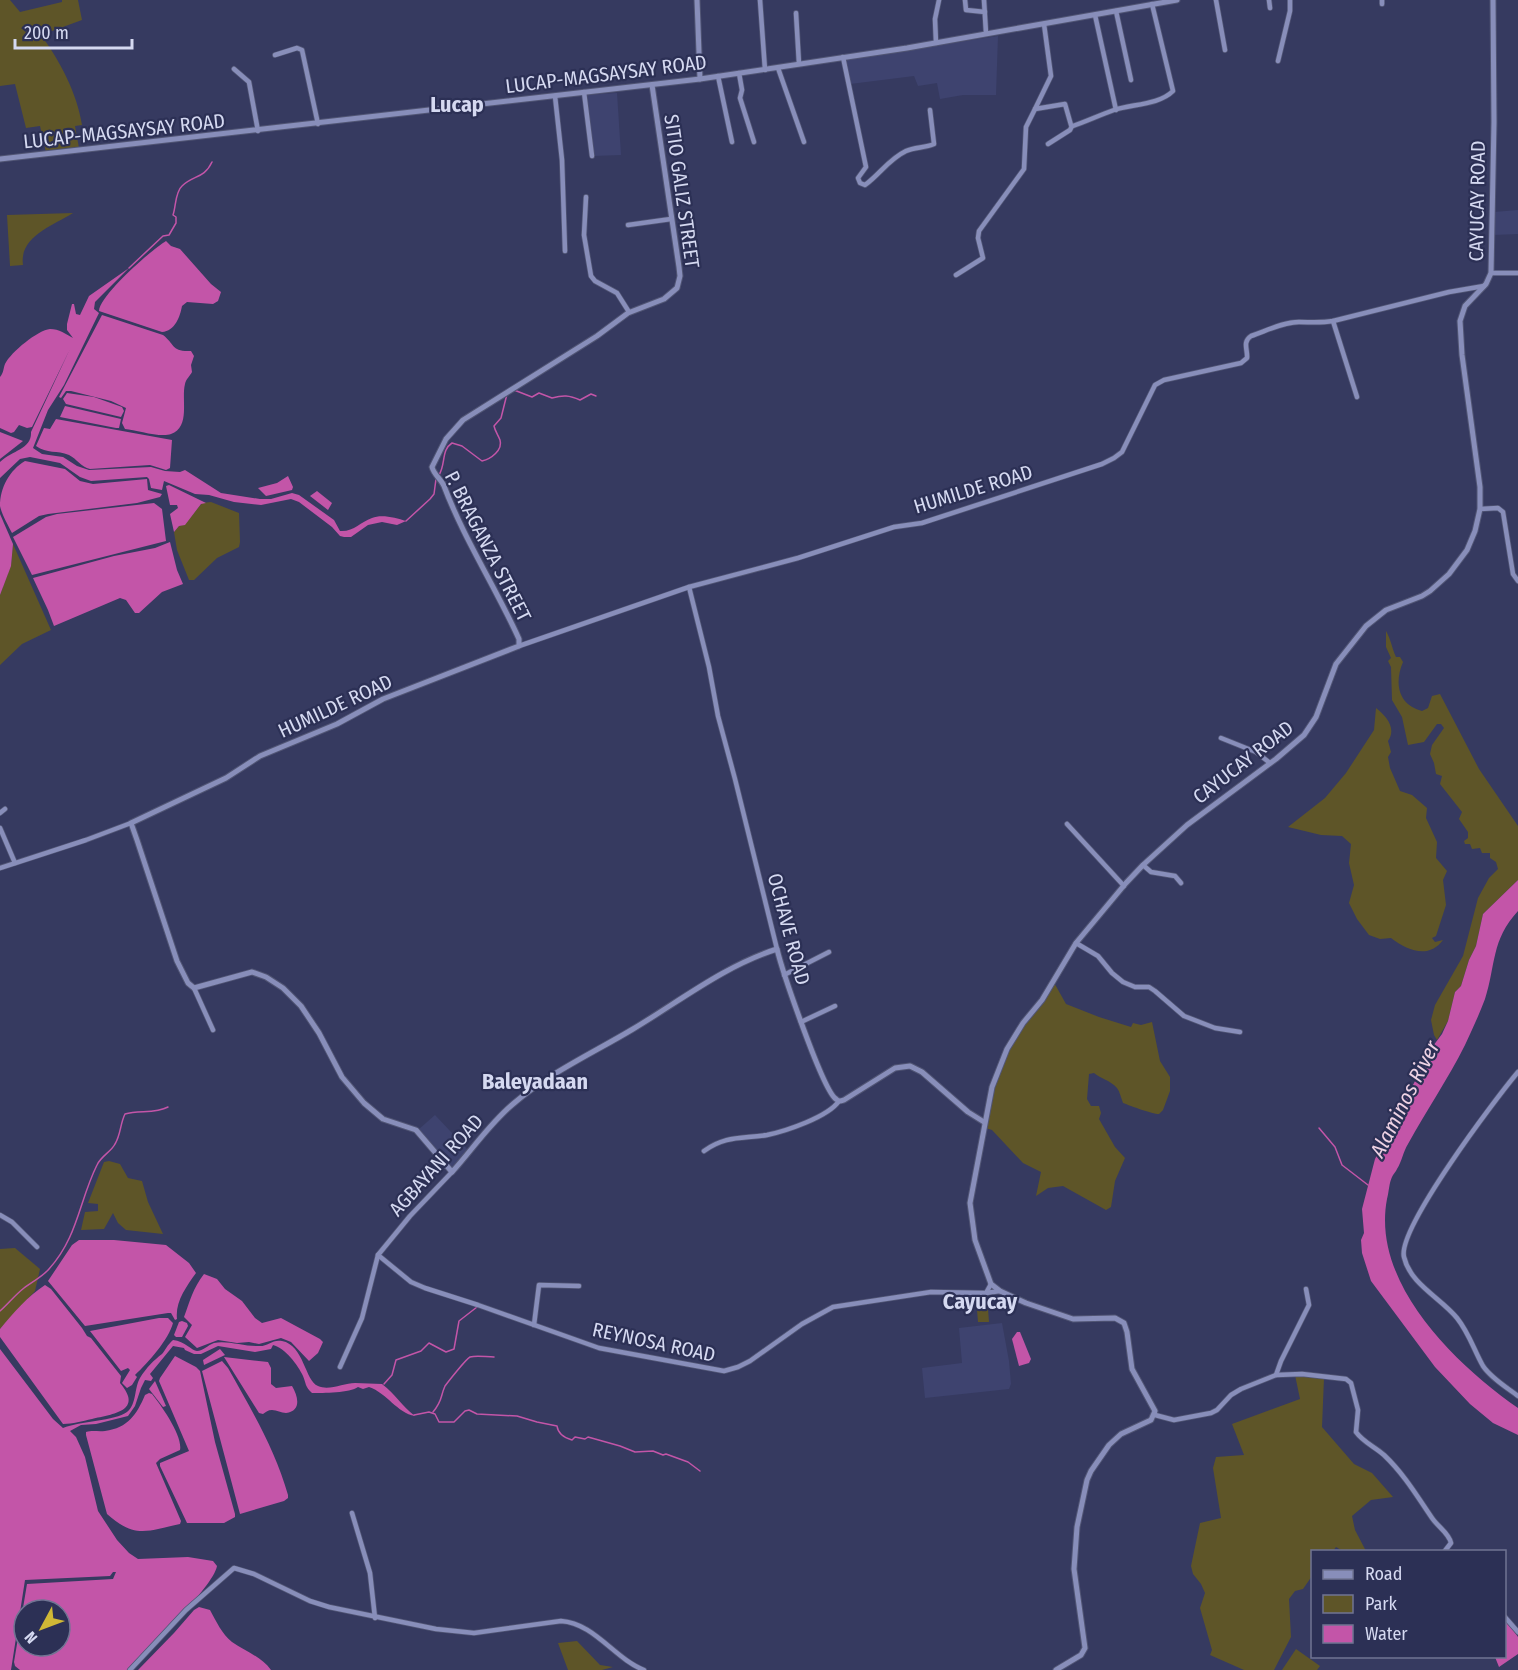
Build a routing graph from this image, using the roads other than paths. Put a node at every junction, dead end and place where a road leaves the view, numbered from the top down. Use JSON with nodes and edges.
{"nodes":[{"id":1,"x":697,"y":0,"type":"edge"},
{"id":2,"x":760,"y":0,"type":"edge"},
{"id":3,"x":939,"y":0,"type":"edge"},
{"id":4,"x":965,"y":0,"type":"edge"},
{"id":5,"x":984,"y":0,"type":"edge"},
{"id":6,"x":1177,"y":0,"type":"edge"},
{"id":7,"x":1216,"y":0,"type":"edge"},
{"id":8,"x":1269,"y":0,"type":"edge"},
{"id":9,"x":1290,"y":0,"type":"edge"},
{"id":10,"x":1493,"y":0,"type":"edge"},
{"id":11,"x":1152,"y":4,"type":"junction"},
{"id":12,"x":1270,"y":8,"type":"dead end"},
{"id":13,"x":1116,"y":11,"type":"junction"},
{"id":14,"x":986,"y":12,"type":"junction"},
{"id":15,"x":796,"y":13,"type":"dead end"},
{"id":16,"x":1095,"y":15,"type":"junction"},
{"id":17,"x":1044,"y":24,"type":"junction"},
{"id":18,"x":986,"y":33,"type":"junction"},
{"id":19,"x":936,"y":43,"type":"junction"},
{"id":20,"x":1226,"y":50,"type":"dead end"},
{"id":21,"x":275,"y":55,"type":"dead end"},
{"id":22,"x":843,"y":57,"type":"junction"},
{"id":23,"x":1278,"y":61,"type":"dead end"},
{"id":24,"x":799,"y":64,"type":"junction"},
{"id":25,"x":778,"y":68,"type":"junction"},
{"id":26,"x":234,"y":69,"type":"dead end"},
{"id":27,"x":765,"y":70,"type":"junction"},
{"id":28,"x":739,"y":74,"type":"junction"},
{"id":29,"x":718,"y":76,"type":"junction"},
{"id":30,"x":700,"y":79,"type":"junction"},
{"id":31,"x":1131,"y":80,"type":"dead end"},
{"id":32,"x":652,"y":85,"type":"junction"},
{"id":33,"x":584,"y":92,"type":"junction"},
{"id":34,"x":555,"y":96,"type":"junction"},
{"id":35,"x":1035,"y":109,"type":"junction"},
{"id":36,"x":930,"y":110,"type":"dead end"},
{"id":37,"x":1116,"y":110,"type":"junction"},
{"id":38,"x":318,"y":124,"type":"junction"},
{"id":39,"x":1072,"y":126,"type":"junction"},
{"id":40,"x":258,"y":131,"type":"junction"},
{"id":41,"x":732,"y":142,"type":"dead end"},
{"id":42,"x":754,"y":142,"type":"dead end"},
{"id":43,"x":804,"y":142,"type":"dead end"},
{"id":44,"x":1048,"y":144,"type":"dead end"},
{"id":45,"x":592,"y":156,"type":"dead end"},
{"id":46,"x":0,"y":159,"type":"edge"},
{"id":47,"x":586,"y":197,"type":"dead end"},
{"id":48,"x":671,"y":219,"type":"junction"},
{"id":49,"x":628,"y":225,"type":"dead end"},
{"id":50,"x":565,"y":251,"type":"dead end"},
{"id":51,"x":1491,"y":273,"type":"junction"},
{"id":52,"x":1518,"y":273,"type":"edge"},
{"id":53,"x":956,"y":274,"type":"dead end"},
{"id":54,"x":1484,"y":286,"type":"junction"},
{"id":55,"x":629,"y":312,"type":"junction"},
{"id":56,"x":1333,"y":321,"type":"junction"},
{"id":57,"x":573,"y":350,"type":"joint"},
{"id":58,"x":1357,"y":398,"type":"dead end"},
{"id":59,"x":1480,"y":509,"type":"junction"},
{"id":60,"x":1518,"y":581,"type":"edge"},
{"id":61,"x":689,"y":587,"type":"junction"},
{"id":62,"x":519,"y":646,"type":"junction"},
{"id":63,"x":1221,"y":738,"type":"dead end"},
{"id":64,"x":1270,"y":764,"type":"junction"},
{"id":65,"x":5,"y":809,"type":"dead end"},
{"id":66,"x":0,"y":813,"type":"edge"},
{"id":67,"x":131,"y":823,"type":"junction"},
{"id":68,"x":1066,"y":824,"type":"dead end"},
{"id":69,"x":0,"y":828,"type":"edge"},
{"id":70,"x":15,"y":863,"type":"junction"},
{"id":71,"x":1143,"y":865,"type":"junction"},
{"id":72,"x":0,"y":868,"type":"edge"},
{"id":73,"x":1181,"y":883,"type":"dead end"},
{"id":74,"x":1124,"y":886,"type":"junction"},
{"id":75,"x":1076,"y":943,"type":"junction"},
{"id":76,"x":777,"y":949,"type":"junction"},
{"id":77,"x":829,"y":952,"type":"dead end"},
{"id":78,"x":784,"y":975,"type":"junction"},
{"id":79,"x":194,"y":988,"type":"junction"},
{"id":80,"x":835,"y":1006,"type":"dead end"},
{"id":81,"x":801,"y":1022,"type":"junction"},
{"id":82,"x":213,"y":1030,"type":"dead end"},
{"id":83,"x":1240,"y":1032,"type":"dead end"},
{"id":84,"x":1518,"y":1072,"type":"edge"},
{"id":85,"x":838,"y":1101,"type":"junction"},
{"id":86,"x":984,"y":1122,"type":"junction"},
{"id":87,"x":704,"y":1151,"type":"dead end"},
{"id":88,"x":452,"y":1172,"type":"junction"},
{"id":89,"x":0,"y":1215,"type":"edge"},
{"id":90,"x":36,"y":1247,"type":"dead end"},
{"id":91,"x":378,"y":1255,"type":"junction"},
{"id":92,"x":991,"y":1284,"type":"junction"},
{"id":93,"x":579,"y":1286,"type":"dead end"},
{"id":94,"x":1306,"y":1289,"type":"dead end"},
{"id":95,"x":1000,"y":1292,"type":"junction"},
{"id":96,"x":986,"y":1293,"type":"junction"},
{"id":97,"x":534,"y":1325,"type":"junction"},
{"id":98,"x":340,"y":1367,"type":"dead end"},
{"id":99,"x":1276,"y":1376,"type":"junction"},
{"id":100,"x":1518,"y":1396,"type":"edge"},
{"id":101,"x":1155,"y":1415,"type":"junction"},
{"id":102,"x":352,"y":1513,"type":"dead end"},
{"id":103,"x":1445,"y":1550,"type":"edge"},
{"id":104,"x":375,"y":1618,"type":"junction"},
{"id":105,"x":1506,"y":1619,"type":"edge"},
{"id":106,"x":1518,"y":1632,"type":"edge"},
{"id":107,"x":130,"y":1670,"type":"edge"},
{"id":108,"x":644,"y":1670,"type":"edge"},
{"id":109,"x":1056,"y":1670,"type":"edge"}],
"edges":[{"from":1,"to":30,"type":"street"},
{"from":2,"to":27,"type":"street"},
{"from":3,"to":19,"type":"street"},
{"from":4,"to":14,"type":"street"},
{"from":5,"to":14,"type":"street"},
{"from":6,"to":11,"type":"street","name":"LUCAP-MAGSAYSAY ROAD"},
{"from":7,"to":20,"type":"street"},
{"from":8,"to":12,"type":"street"},
{"from":9,"to":23,"type":"street"},
{"from":10,"to":51,"type":"street","name":"CAYUCAY ROAD"},
{"from":11,"to":13,"type":"street","name":"LUCAP-MAGSAYSAY ROAD"},
{"from":11,"to":37,"type":"street"},
{"from":13,"to":16,"type":"street","name":"LUCAP-MAGSAYSAY ROAD"},
{"from":13,"to":31,"type":"street"},
{"from":14,"to":18,"type":"street"},
{"from":15,"to":24,"type":"street"},
{"from":16,"to":17,"type":"street","name":"LUCAP-MAGSAYSAY ROAD"},
{"from":16,"to":37,"type":"street"},
{"from":17,"to":18,"type":"street","name":"LUCAP-MAGSAYSAY ROAD"},
{"from":17,"to":35,"type":"street"},
{"from":18,"to":19,"type":"street","name":"LUCAP-MAGSAYSAY ROAD"},
{"from":19,"to":22,"type":"street","name":"LUCAP-MAGSAYSAY ROAD"},
{"from":21,"to":38,"type":"street"},
{"from":22,"to":24,"type":"street","name":"LUCAP-MAGSAYSAY ROAD"},
{"from":22,"to":36,"type":"street"},
{"from":24,"to":25,"type":"street","name":"LUCAP-MAGSAYSAY ROAD"},
{"from":25,"to":27,"type":"street","name":"LUCAP-MAGSAYSAY ROAD"},
{"from":25,"to":43,"type":"street"},
{"from":26,"to":40,"type":"street"},
{"from":27,"to":28,"type":"street","name":"LUCAP-MAGSAYSAY ROAD"},
{"from":28,"to":29,"type":"street","name":"LUCAP-MAGSAYSAY ROAD"},
{"from":28,"to":42,"type":"street"},
{"from":29,"to":30,"type":"street","name":"LUCAP-MAGSAYSAY ROAD"},
{"from":29,"to":41,"type":"street"},
{"from":30,"to":32,"type":"street","name":"LUCAP-MAGSAYSAY ROAD"},
{"from":32,"to":33,"type":"street","name":"LUCAP-MAGSAYSAY ROAD"},
{"from":32,"to":48,"type":"street","name":"SITIO GALIZ STREET"},
{"from":33,"to":34,"type":"street","name":"LUCAP-MAGSAYSAY ROAD"},
{"from":33,"to":45,"type":"street"},
{"from":34,"to":38,"type":"street","name":"LUCAP-MAGSAYSAY ROAD"},
{"from":34,"to":50,"type":"street"},
{"from":35,"to":39,"type":"street"},
{"from":35,"to":53,"type":"street"},
{"from":37,"to":39,"type":"street"},
{"from":38,"to":40,"type":"street","name":"LUCAP-MAGSAYSAY ROAD"},
{"from":39,"to":44,"type":"street"},
{"from":40,"to":46,"type":"street","name":"LUCAP-MAGSAYSAY ROAD"},
{"from":47,"to":55,"type":"street"},
{"from":48,"to":49,"type":"street"},
{"from":48,"to":55,"type":"street","name":"SITIO GALIZ STREET"},
{"from":51,"to":52,"type":"street"},
{"from":51,"to":54,"type":"street","name":"CAYUCAY ROAD"},
{"from":54,"to":56,"type":"street"},
{"from":54,"to":59,"type":"street","name":"CAYUCAY ROAD"},
{"from":55,"to":57,"type":"street","name":"SITIO GALIZ STREET"},
{"from":56,"to":58,"type":"street"},
{"from":56,"to":61,"type":"street","name":"HUMILDE ROAD"},
{"from":57,"to":62,"type":"street","name":"P. BRAGANZA STREET"},
{"from":59,"to":60,"type":"street"},
{"from":59,"to":64,"type":"street","name":"CAYUCAY ROAD"},
{"from":61,"to":62,"type":"street","name":"HUMILDE ROAD"},
{"from":61,"to":76,"type":"street","name":"OCHAVE ROAD"},
{"from":62,"to":67,"type":"street","name":"HUMILDE ROAD"},
{"from":63,"to":64,"type":"street"},
{"from":64,"to":71,"type":"street","name":"CAYUCAY ROAD"},
{"from":65,"to":66,"type":"street"},
{"from":67,"to":70,"type":"street","name":"HUMILDE ROAD"},
{"from":67,"to":79,"type":"street"},
{"from":68,"to":74,"type":"street"},
{"from":69,"to":70,"type":"street"},
{"from":70,"to":72,"type":"street","name":"HUMILDE ROAD"},
{"from":71,"to":73,"type":"street"},
{"from":71,"to":74,"type":"street","name":"CAYUCAY ROAD"},
{"from":74,"to":75,"type":"street","name":"CAYUCAY ROAD"},
{"from":75,"to":83,"type":"street"},
{"from":75,"to":86,"type":"street","name":"CAYUCAY ROAD"},
{"from":76,"to":78,"type":"street","name":"OCHAVE ROAD"},
{"from":76,"to":88,"type":"street","name":"AGBAYANI ROAD"},
{"from":77,"to":78,"type":"street"},
{"from":78,"to":81,"type":"street","name":"OCHAVE ROAD"},
{"from":79,"to":82,"type":"street"},
{"from":79,"to":88,"type":"street"},
{"from":80,"to":81,"type":"street"},
{"from":81,"to":85,"type":"street","name":"OCHAVE ROAD"},
{"from":84,"to":100,"type":"street"},
{"from":85,"to":86,"type":"street"},
{"from":85,"to":87,"type":"street"},
{"from":86,"to":92,"type":"street","name":"CAYUCAY ROAD"},
{"from":88,"to":91,"type":"street","name":"AGBAYANI ROAD"},
{"from":89,"to":90,"type":"street"},
{"from":91,"to":97,"type":"street","name":"REYNOSA ROAD"},
{"from":91,"to":98,"type":"street","name":"AGBAYANI ROAD"},
{"from":92,"to":95,"type":"street","name":"CAYUCAY ROAD"},
{"from":92,"to":96,"type":"street"},
{"from":93,"to":97,"type":"street"},
{"from":94,"to":99,"type":"street"},
{"from":95,"to":96,"type":"street","name":"REYNOSA ROAD"},
{"from":95,"to":101,"type":"street","name":"CAYUCAY ROAD"},
{"from":96,"to":97,"type":"street","name":"REYNOSA ROAD"},
{"from":99,"to":101,"type":"street"},
{"from":99,"to":103,"type":"street"},
{"from":101,"to":109,"type":"street"},
{"from":102,"to":104,"type":"street"},
{"from":104,"to":107,"type":"street"},
{"from":104,"to":108,"type":"street"},
{"from":105,"to":106,"type":"street"}]}
